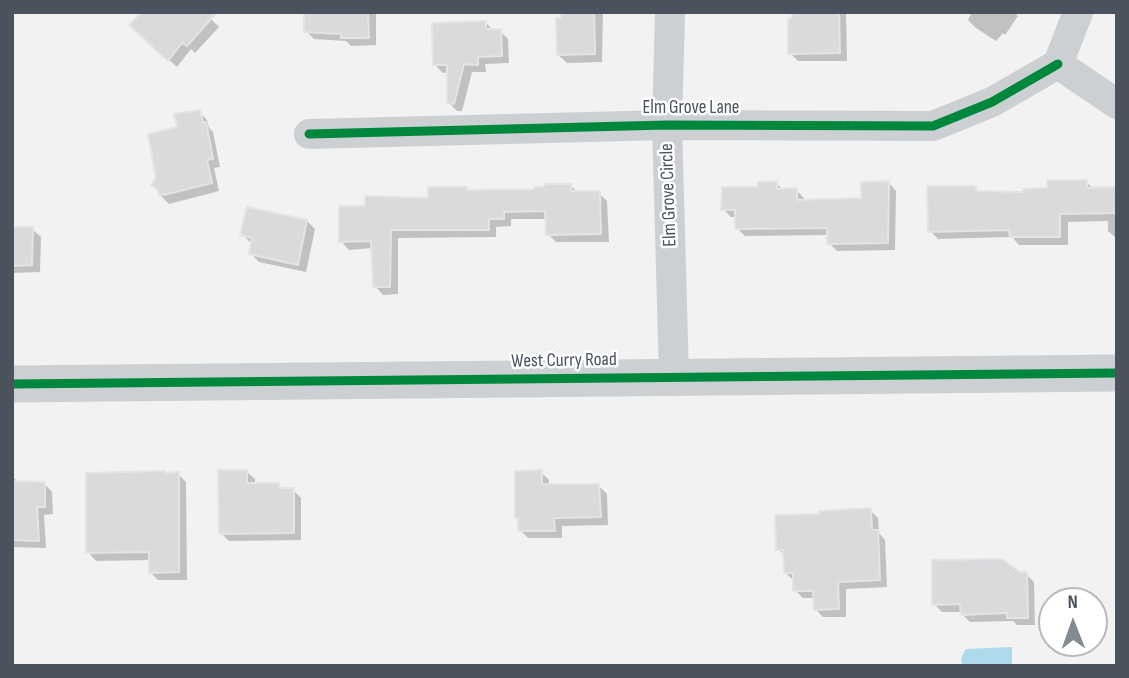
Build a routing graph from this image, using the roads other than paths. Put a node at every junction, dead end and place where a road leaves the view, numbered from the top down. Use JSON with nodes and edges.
{"nodes":[{"id":1,"x":670,"y":12,"type":"edge"},
{"id":2,"x":1078,"y":12,"type":"edge"},
{"id":3,"x":1058,"y":64,"type":"junction"},
{"id":4,"x":1117,"y":104,"type":"edge"},
{"id":5,"x":667,"y":125,"type":"junction"},
{"id":6,"x":309,"y":134,"type":"dead end"},
{"id":7,"x":1117,"y":373,"type":"edge"},
{"id":8,"x":674,"y":377,"type":"junction"},
{"id":9,"x":12,"y":384,"type":"edge"}],
"edges":[{"from":1,"to":5,"type":"street","name":"Elm Grove Circle"},
{"from":2,"to":3,"type":"street"},
{"from":3,"to":4,"type":"street"},
{"from":3,"to":5,"type":"street","name":"Elm Grove Lane"},
{"from":5,"to":6,"type":"street","name":"Elm Grove Lane"},
{"from":5,"to":8,"type":"street","name":"Elm Grove Circle"},
{"from":7,"to":8,"type":"street","name":"West Curry Road"},
{"from":8,"to":9,"type":"street","name":"West Curry Road"}]}
